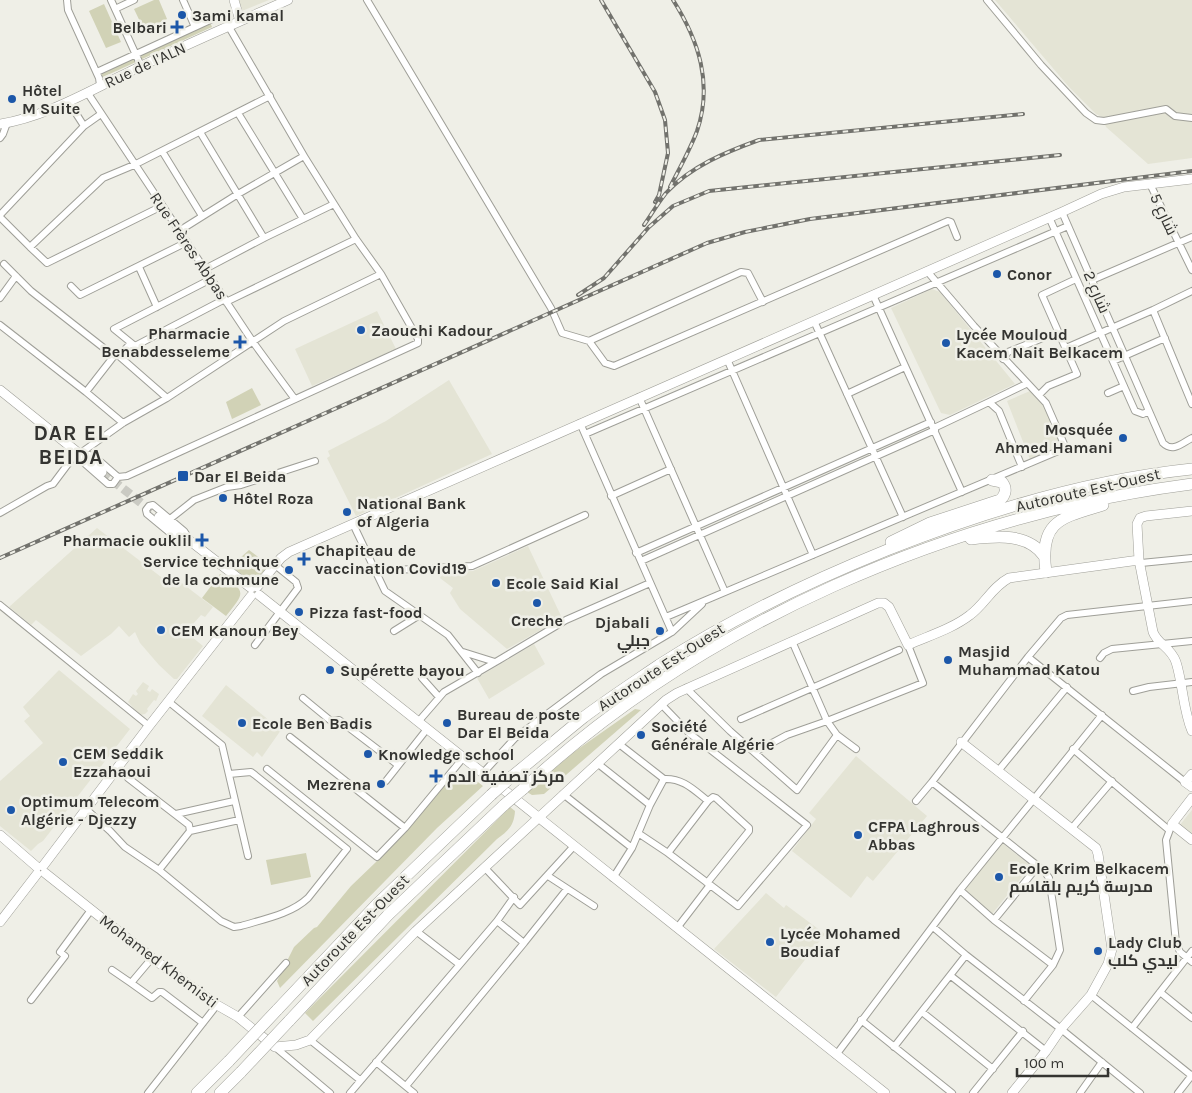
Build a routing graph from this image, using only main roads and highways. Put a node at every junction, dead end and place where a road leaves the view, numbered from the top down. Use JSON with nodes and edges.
{"nodes":[{"id":1,"x":1192,"y":469,"type":"edge"},
{"id":2,"x":992,"y":480,"type":"road end"},
{"id":3,"x":1192,"y":484,"type":"edge"},
{"id":4,"x":1155,"y":490,"type":"junction"},
{"id":5,"x":942,"y":543,"type":"junction"},
{"id":6,"x":1044,"y":556,"type":"junction"},
{"id":7,"x":855,"y":563,"type":"junction"},
{"id":8,"x":1046,"y":572,"type":"road end"},
{"id":9,"x":197,"y":1093,"type":"edge"},
{"id":10,"x":220,"y":1093,"type":"edge"}],
"edges":[{"from":1,"to":7,"type":"highway","name":"Autoroute Est-Ouest"},
{"from":2,"to":7,"type":"highway"},
{"from":3,"to":4,"type":"highway","name":"Autoroute Est-Ouest"},
{"from":4,"to":5,"type":"highway","name":"Autoroute Est-Ouest"},
{"from":4,"to":6,"type":"highway"},
{"from":5,"to":6,"type":"highway"},
{"from":5,"to":10,"type":"highway","name":"Autoroute Est-Ouest","bridge":true},
{"from":6,"to":8,"type":"highway"},
{"from":7,"to":9,"type":"highway","name":"Autoroute Est-Ouest","bridge":true}]}
